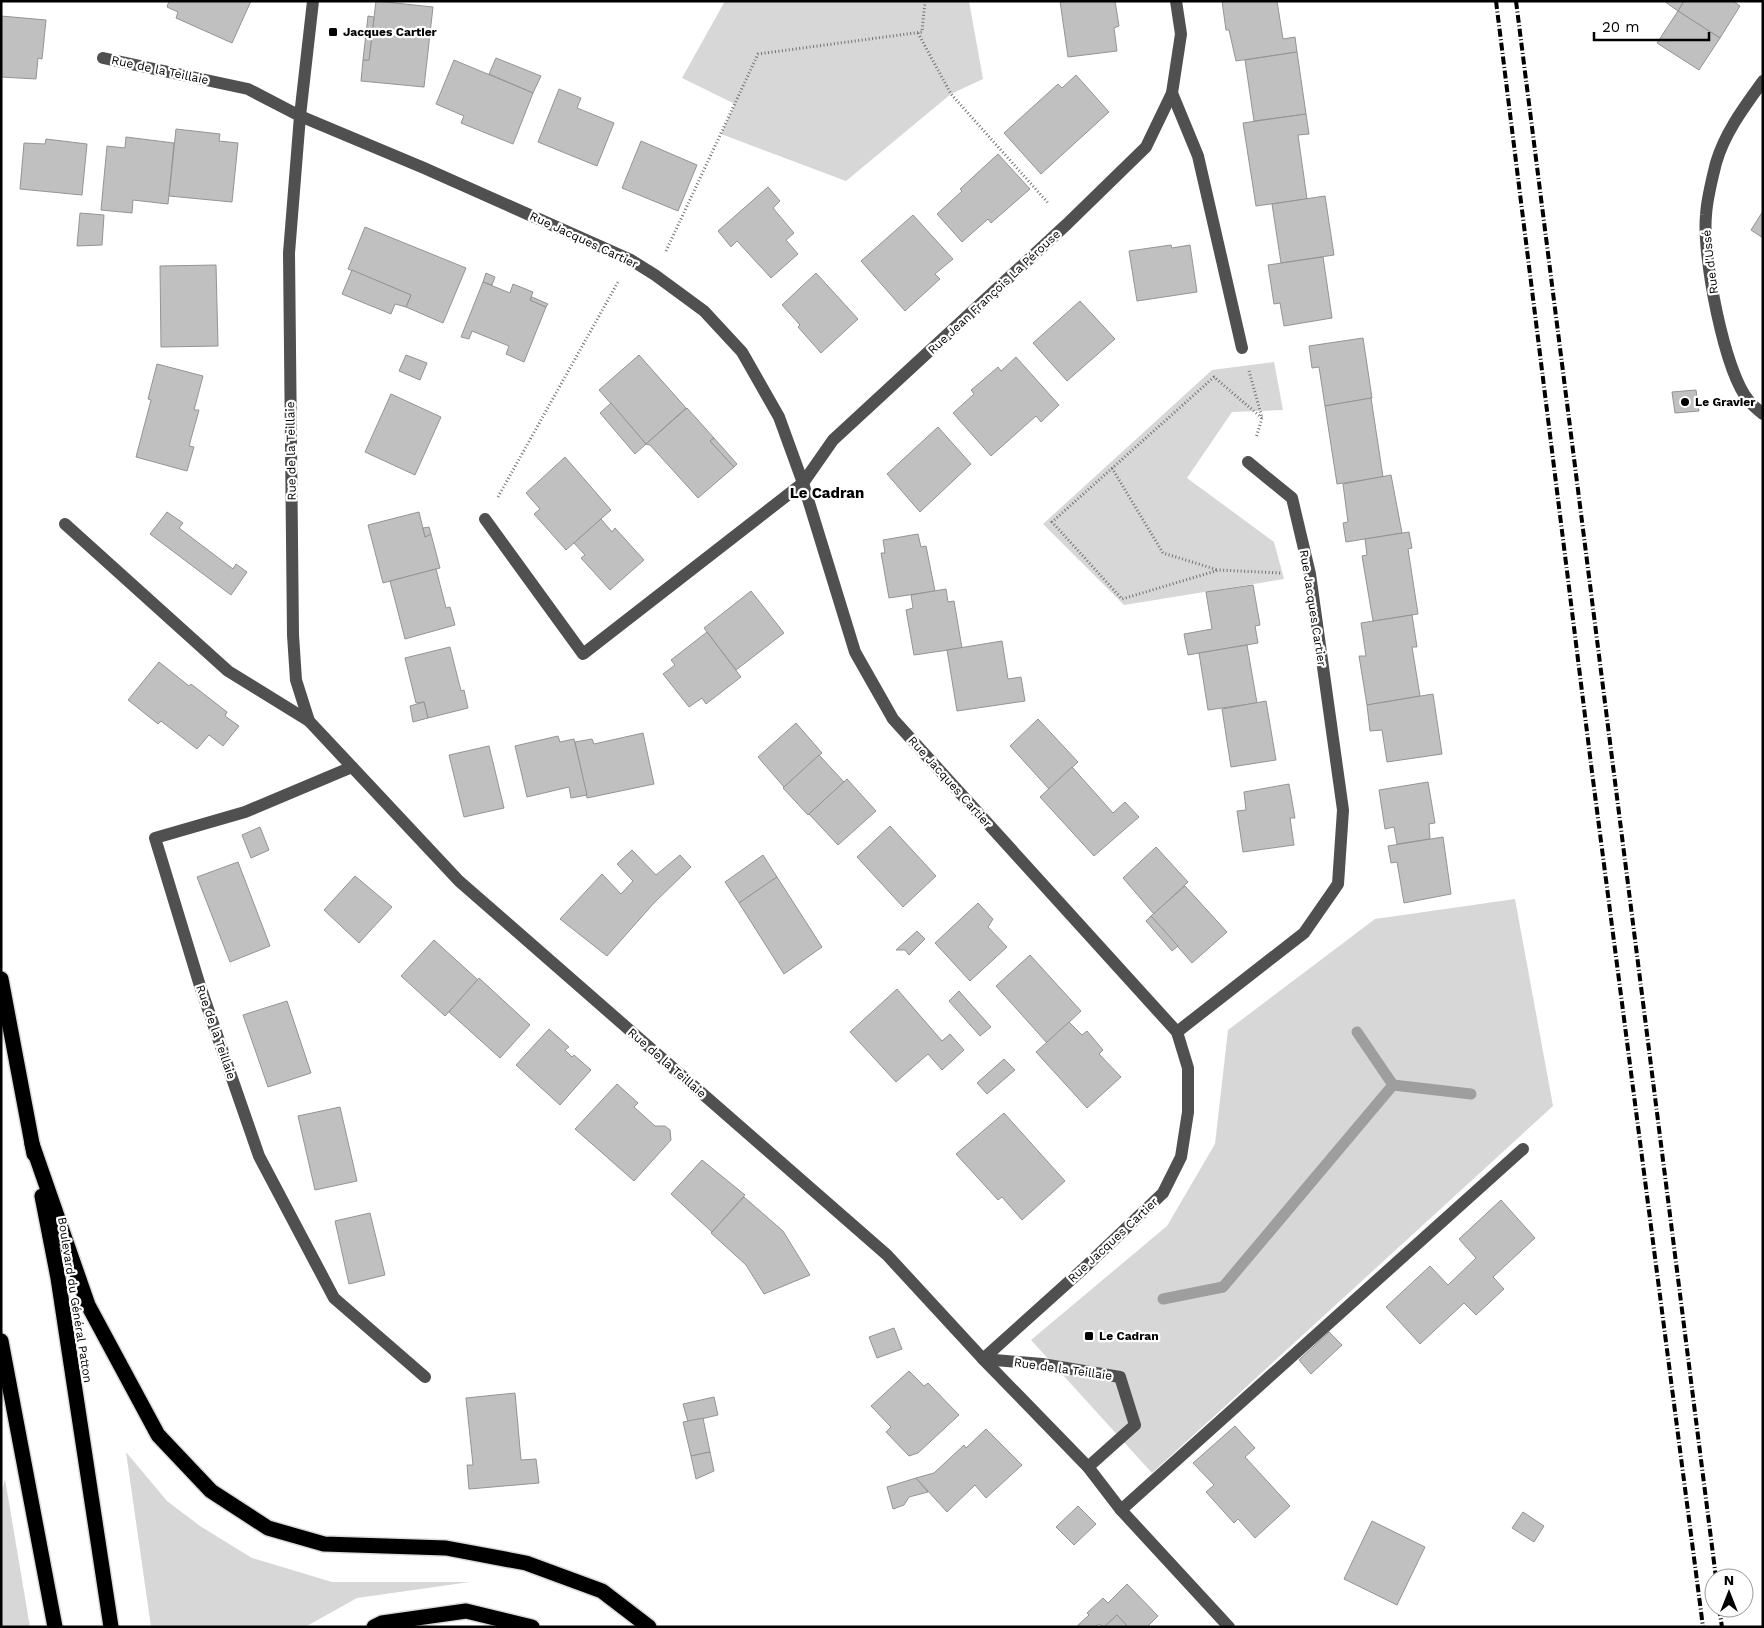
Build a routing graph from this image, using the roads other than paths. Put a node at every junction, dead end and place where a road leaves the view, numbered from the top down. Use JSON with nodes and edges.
{"nodes":[{"id":1,"x":313,"y":1,"type":"edge"},
{"id":2,"x":1176,"y":1,"type":"edge"},
{"id":3,"x":103,"y":58,"type":"dead end"},
{"id":4,"x":1763,"y":81,"type":"edge"},
{"id":5,"x":1172,"y":93,"type":"junction"},
{"id":6,"x":300,"y":116,"type":"junction"},
{"id":7,"x":1242,"y":348,"type":"road end"},
{"id":8,"x":1763,"y":414,"type":"edge"},
{"id":9,"x":1248,"y":462,"type":"road end"},
{"id":10,"x":803,"y":483,"type":"junction"},
{"id":11,"x":485,"y":519,"type":"road end"},
{"id":12,"x":65,"y":524,"type":"dead end"},
{"id":13,"x":309,"y":721,"type":"junction"},
{"id":14,"x":352,"y":767,"type":"junction"},
{"id":15,"x":1,"y":979,"type":"edge"},
{"id":16,"x":1177,"y":1032,"type":"junction"},
{"id":17,"x":32,"y":1144,"type":"junction"},
{"id":18,"x":1523,"y":1149,"type":"dead end"},
{"id":19,"x":1,"y":1342,"type":"edge"},
{"id":20,"x":983,"y":1359,"type":"junction"},
{"id":21,"x":424,"y":1378,"type":"dead end"},
{"id":22,"x":1088,"y":1467,"type":"junction"},
{"id":23,"x":1121,"y":1510,"type":"junction"},
{"id":24,"x":55,"y":1627,"type":"edge"},
{"id":25,"x":112,"y":1627,"type":"edge"},
{"id":26,"x":374,"y":1627,"type":"edge"},
{"id":27,"x":532,"y":1627,"type":"edge"},
{"id":28,"x":649,"y":1627,"type":"edge"},
{"id":29,"x":1229,"y":1627,"type":"edge"}],
"edges":[{"from":1,"to":6,"type":"street","name":"Rue de la Teillaie"},
{"from":2,"to":5,"type":"street","name":"Rue Jean François La Pérouse"},
{"from":3,"to":6,"type":"street","name":"Rue de la Teillaie"},
{"from":4,"to":8,"type":"street","name":"Rue d'Ussé"},
{"from":5,"to":7,"type":"street"},
{"from":5,"to":10,"type":"street","name":"Rue Jean François La Pérouse"},
{"from":6,"to":10,"type":"street","name":"Rue Jacques Cartier"},
{"from":6,"to":13,"type":"street","name":"Rue de la Teillaie"},
{"from":9,"to":16,"type":"street","name":"Rue Jacques Cartier"},
{"from":10,"to":11,"type":"street"},
{"from":10,"to":16,"type":"street","name":"Rue Jacques Cartier"},
{"from":12,"to":13,"type":"street"},
{"from":13,"to":14,"type":"street","name":"Rue de la Teillaie"},
{"from":14,"to":20,"type":"street","name":"Rue de la Teillaie"},
{"from":14,"to":21,"type":"street","name":"Rue de la Teillaie"},
{"from":15,"to":17,"type":"highway","name":"Boulevard du Général Patton"},
{"from":16,"to":20,"type":"street","name":"Rue Jacques Cartier"},
{"from":17,"to":25,"type":"highway","name":"Boulevard du Général Patton"},
{"from":17,"to":28,"type":"highway"},
{"from":18,"to":23,"type":"street"},
{"from":19,"to":24,"type":"highway"},
{"from":20,"to":22,"type":"street","name":"Rue de la Teillaie"},
{"from":20,"to":22,"type":"street","name":"Rue de la Teillaie"},
{"from":22,"to":23,"type":"street","name":"Rue de la Teillaie"},
{"from":23,"to":29,"type":"street","name":"Rue de la Teillaie"},
{"from":26,"to":27,"type":"highway"}]}
